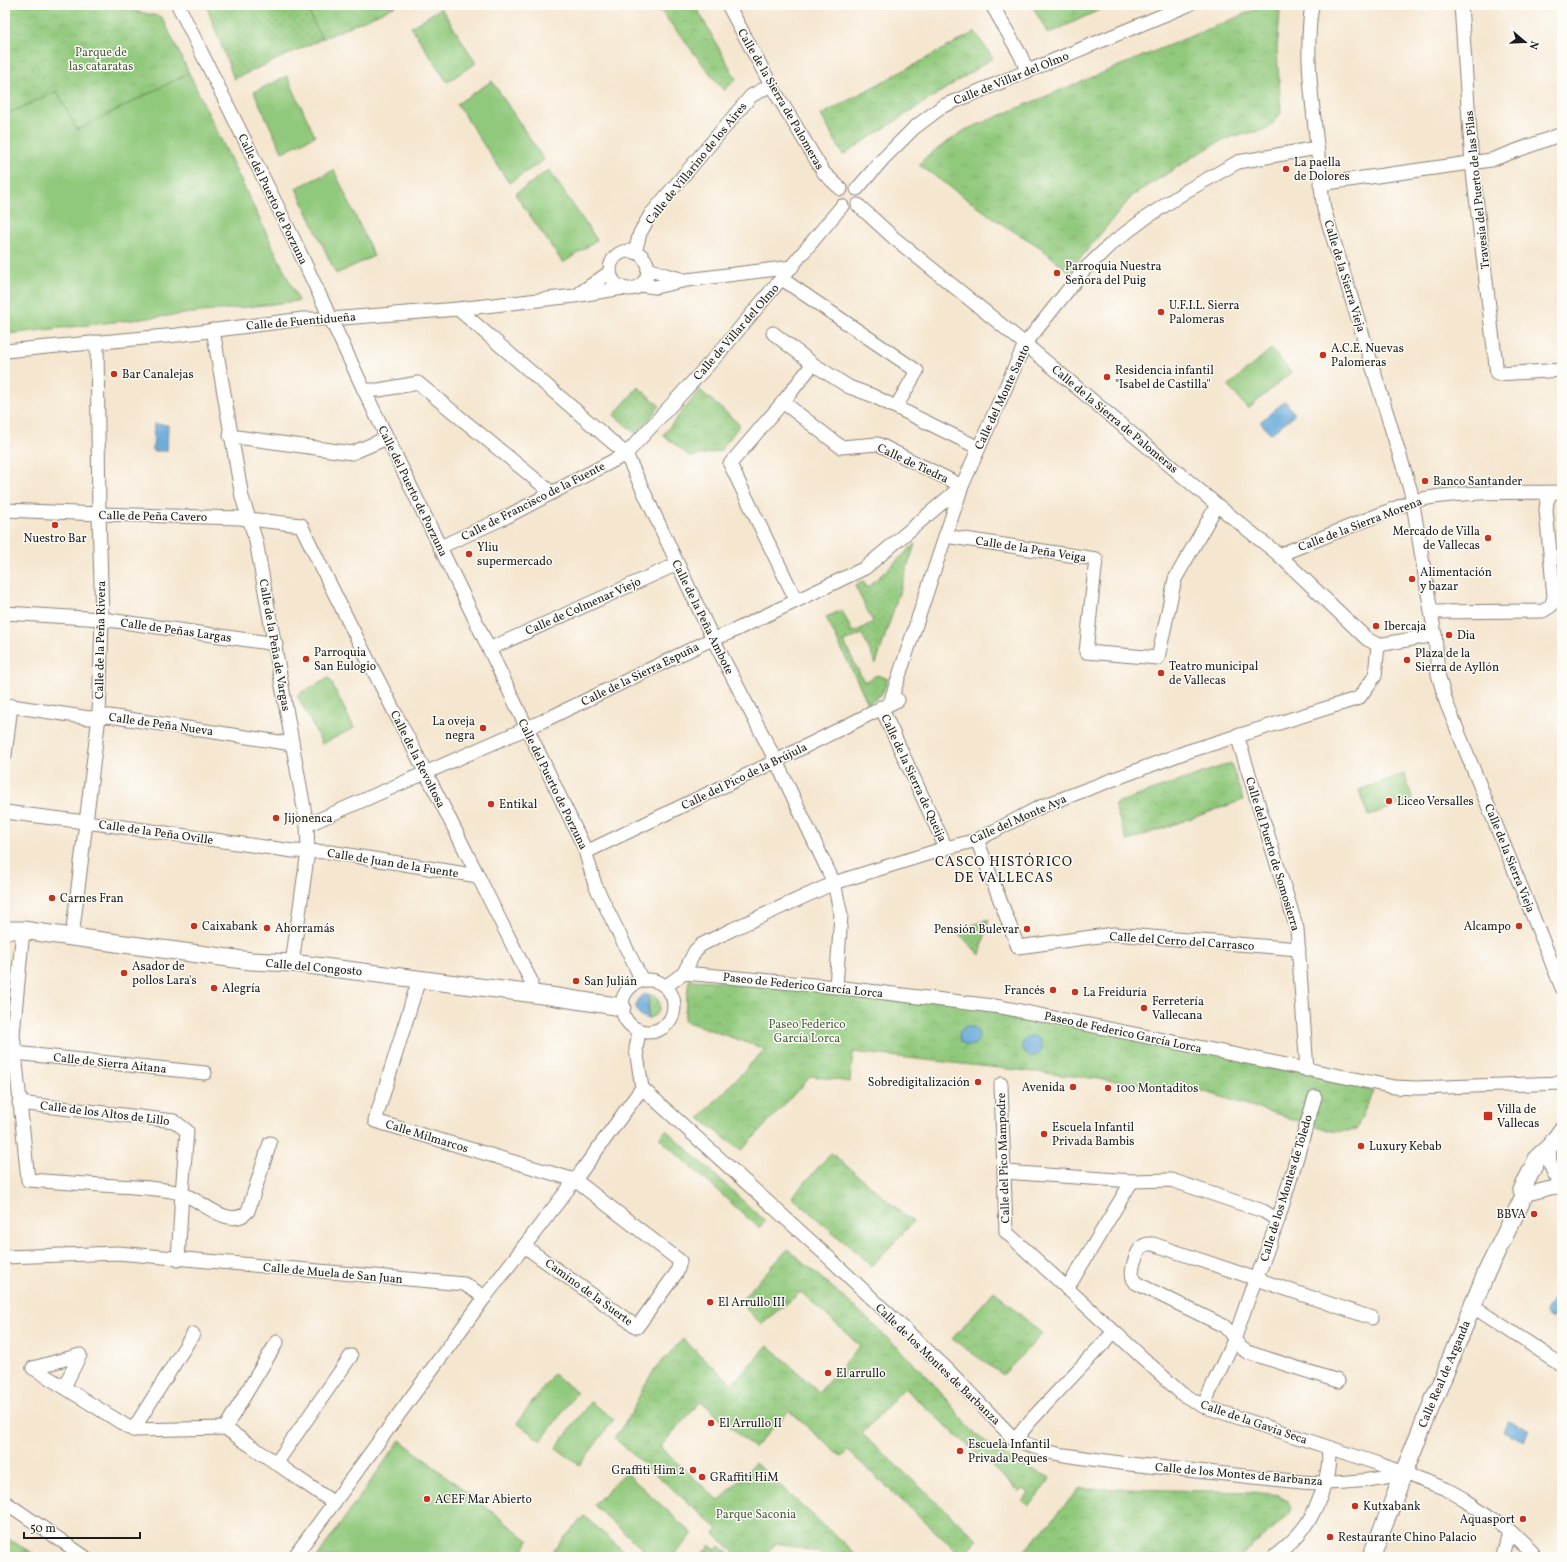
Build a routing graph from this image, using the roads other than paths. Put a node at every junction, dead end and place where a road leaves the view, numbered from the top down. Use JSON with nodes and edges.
{"nodes":[{"id":1,"x":178,"y":5,"type":"edge"},
{"id":2,"x":728,"y":5,"type":"edge"},
{"id":3,"x":992,"y":5,"type":"edge"},
{"id":4,"x":1188,"y":5,"type":"edge"},
{"id":5,"x":1312,"y":5,"type":"edge"},
{"id":6,"x":1461,"y":5,"type":"edge"},
{"id":7,"x":1027,"y":71,"type":"junction"},
{"id":8,"x":771,"y":85,"type":"junction"},
{"id":9,"x":1562,"y":134,"type":"edge"},
{"id":10,"x":1317,"y":148,"type":"junction"},
{"id":11,"x":1472,"y":163,"type":"junction"},
{"id":12,"x":1320,"y":184,"type":"junction"},
{"id":13,"x":841,"y":189,"type":"junction"},
{"id":14,"x":857,"y":189,"type":"junction"},
{"id":15,"x":858,"y":205,"type":"junction"},
{"id":16,"x":842,"y":206,"type":"junction"},
{"id":17,"x":635,"y":252,"type":"junction"},
{"id":18,"x":792,"y":267,"type":"junction"},
{"id":19,"x":648,"y":269,"type":"junction"},
{"id":20,"x":610,"y":272,"type":"junction"},
{"id":21,"x":782,"y":279,"type":"junction"},
{"id":22,"x":687,"y":280,"type":"junction"},
{"id":23,"x":641,"y":285,"type":"junction"},
{"id":24,"x":623,"y":288,"type":"junction"},
{"id":25,"x":574,"y":296,"type":"junction"},
{"id":26,"x":458,"y":309,"type":"junction"},
{"id":27,"x":330,"y":319,"type":"junction"},
{"id":28,"x":213,"y":330,"type":"junction"},
{"id":29,"x":773,"y":333,"type":"dead end"},
{"id":30,"x":97,"y":342,"type":"junction"},
{"id":31,"x":1025,"y":344,"type":"junction"},
{"id":32,"x":5,"y":351,"type":"edge"},
{"id":33,"x":813,"y":364,"type":"junction"},
{"id":34,"x":1562,"y":370,"type":"edge"},
{"id":35,"x":364,"y":390,"type":"junction"},
{"id":36,"x":784,"y":402,"type":"junction"},
{"id":37,"x":896,"y":408,"type":"junction"},
{"id":38,"x":230,"y":436,"type":"junction"},
{"id":39,"x":387,"y":438,"type":"junction"},
{"id":40,"x":979,"y":448,"type":"junction"},
{"id":41,"x":626,"y":454,"type":"junction"},
{"id":42,"x":962,"y":486,"type":"junction"},
{"id":43,"x":1556,"y":492,"type":"edge"},
{"id":44,"x":552,"y":493,"type":"junction"},
{"id":45,"x":1413,"y":501,"type":"junction"},
{"id":46,"x":1217,"y":505,"type":"junction"},
{"id":47,"x":5,"y":510,"type":"edge"},
{"id":48,"x":99,"y":514,"type":"junction"},
{"id":49,"x":249,"y":519,"type":"junction"},
{"id":50,"x":301,"y":525,"type":"joint"},
{"id":51,"x":945,"y":536,"type":"junction"},
{"id":52,"x":440,"y":547,"type":"junction"},
{"id":53,"x":1279,"y":555,"type":"junction"},
{"id":54,"x":677,"y":564,"type":"junction"},
{"id":55,"x":796,"y":600,"type":"junction"},
{"id":56,"x":1431,"y":612,"type":"junction"},
{"id":57,"x":5,"y":613,"type":"edge"},
{"id":58,"x":102,"y":619,"type":"junction"},
{"id":59,"x":1435,"y":635,"type":"junction"},
{"id":60,"x":713,"y":640,"type":"junction"},
{"id":61,"x":1372,"y":642,"type":"junction"},
{"id":62,"x":276,"y":644,"type":"junction"},
{"id":63,"x":489,"y":649,"type":"junction"},
{"id":64,"x":891,"y":703,"type":"junction"},
{"id":65,"x":8,"y":706,"type":"edge"},
{"id":66,"x":99,"y":716,"type":"junction"},
{"id":67,"x":526,"y":729,"type":"junction"},
{"id":68,"x":1237,"y":735,"type":"junction"},
{"id":69,"x":292,"y":744,"type":"junction"},
{"id":70,"x":5,"y":755,"type":"edge"},
{"id":71,"x":776,"y":761,"type":"junction"},
{"id":72,"x":426,"y":773,"type":"junction"},
{"id":73,"x":5,"y":812,"type":"edge"},
{"id":74,"x":86,"y":822,"type":"junction"},
{"id":75,"x":308,"y":825,"type":"junction"},
{"id":76,"x":978,"y":840,"type":"junction"},
{"id":77,"x":946,"y":848,"type":"junction"},
{"id":78,"x":308,"y":851,"type":"junction"},
{"id":79,"x":586,"y":852,"type":"junction"},
{"id":80,"x":478,"y":876,"type":"junction"},
{"id":81,"x":834,"y":884,"type":"junction"},
{"id":82,"x":5,"y":930,"type":"edge"},
{"id":83,"x":23,"y":930,"type":"junction"},
{"id":84,"x":72,"y":937,"type":"junction"},
{"id":85,"x":1299,"y":949,"type":"junction"},
{"id":86,"x":292,"y":963,"type":"junction"},
{"id":87,"x":684,"y":974,"type":"junction"},
{"id":88,"x":419,"y":979,"type":"junction"},
{"id":89,"x":642,"y":980,"type":"junction"},
{"id":90,"x":666,"y":986,"type":"junction"},
{"id":91,"x":836,"y":987,"type":"junction"},
{"id":92,"x":11,"y":988,"type":"edge"},
{"id":93,"x":1562,"y":988,"type":"edge"},
{"id":94,"x":530,"y":994,"type":"junction"},
{"id":95,"x":622,"y":1007,"type":"junction"},
{"id":96,"x":640,"y":1031,"type":"junction"},
{"id":97,"x":15,"y":1052,"type":"junction"},
{"id":98,"x":1307,"y":1070,"type":"junction"},
{"id":99,"x":205,"y":1073,"type":"dead end"},
{"id":100,"x":1562,"y":1083,"type":"edge"},
{"id":101,"x":1001,"y":1084,"type":"dead end"},
{"id":102,"x":642,"y":1088,"type":"junction"},
{"id":103,"x":1315,"y":1097,"type":"dead end"},
{"id":104,"x":19,"y":1103,"type":"junction"},
{"id":105,"x":1562,"y":1130,"type":"edge"},
{"id":106,"x":270,"y":1142,"type":"dead end"},
{"id":107,"x":1550,"y":1146,"type":"junction"},
{"id":108,"x":1005,"y":1172,"type":"junction"},
{"id":109,"x":575,"y":1180,"type":"junction"},
{"id":110,"x":1132,"y":1181,"type":"junction"},
{"id":111,"x":1562,"y":1185,"type":"edge"},
{"id":112,"x":182,"y":1193,"type":"junction"},
{"id":113,"x":1525,"y":1194,"type":"junction"},
{"id":114,"x":1278,"y":1220,"type":"junction"},
{"id":115,"x":1006,"y":1232,"type":"joint"},
{"id":116,"x":524,"y":1246,"type":"junction"},
{"id":117,"x":5,"y":1257,"type":"edge"},
{"id":118,"x":178,"y":1260,"type":"junction"},
{"id":119,"x":1257,"y":1278,"type":"junction"},
{"id":120,"x":1067,"y":1289,"type":"junction"},
{"id":121,"x":485,"y":1297,"type":"junction"},
{"id":122,"x":1472,"y":1306,"type":"junction"},
{"id":123,"x":1372,"y":1318,"type":"dead end"},
{"id":124,"x":1114,"y":1332,"type":"junction"},
{"id":125,"x":193,"y":1334,"type":"dead end"},
{"id":126,"x":1234,"y":1340,"type":"junction"},
{"id":127,"x":277,"y":1342,"type":"dead end"},
{"id":128,"x":351,"y":1356,"type":"dead end"},
{"id":129,"x":1562,"y":1365,"type":"edge"},
{"id":130,"x":1338,"y":1381,"type":"dead end"},
{"id":131,"x":64,"y":1387,"type":"dead end"},
{"id":132,"x":1204,"y":1406,"type":"junction"},
{"id":133,"x":225,"y":1428,"type":"junction"},
{"id":134,"x":133,"y":1430,"type":"junction"},
{"id":135,"x":1015,"y":1440,"type":"junction"},
{"id":136,"x":1328,"y":1448,"type":"junction"},
{"id":137,"x":277,"y":1462,"type":"junction"},
{"id":138,"x":1403,"y":1474,"type":"junction"},
{"id":139,"x":1325,"y":1483,"type":"junction"},
{"id":140,"x":5,"y":1502,"type":"edge"},
{"id":141,"x":334,"y":1502,"type":"junction"},
{"id":142,"x":1509,"y":1530,"type":"junction"},
{"id":143,"x":85,"y":1557,"type":"edge"},
{"id":144,"x":294,"y":1557,"type":"edge"},
{"id":145,"x":1274,"y":1557,"type":"edge"},
{"id":146,"x":1371,"y":1557,"type":"edge"},
{"id":147,"x":1503,"y":1557,"type":"edge"},
{"id":148,"x":1536,"y":1557,"type":"edge"}],
"edges":[{"from":1,"to":27,"type":"street","name":"Calle del Puerto de Porzuna"},
{"from":2,"to":8,"type":"street","name":"Calle de la Sierra de Palomeras"},
{"from":3,"to":7,"type":"street"},
{"from":4,"to":7,"type":"street","name":"Calle de Villar del Olmo"},
{"from":5,"to":10,"type":"street","name":"Calle de la Sierra Vieja"},
{"from":6,"to":11,"type":"street","name":"Travesía del Puerto de las Pilas"},
{"from":7,"to":14,"type":"street","name":"Calle de Villar del Olmo"},
{"from":8,"to":13,"type":"street","name":"Calle de la Sierra de Palomeras"},
{"from":8,"to":17,"type":"street","name":"Calle de Villarino de los Aires"},
{"from":9,"to":11,"type":"street"},
{"from":10,"to":12,"type":"street","name":"Calle de la Sierra Vieja"},
{"from":10,"to":31,"type":"street","name":"Calle del Monte Santo"},
{"from":11,"to":12,"type":"street"},
{"from":11,"to":34,"type":"street","name":"Travesía del Puerto de las Pilas"},
{"from":12,"to":45,"type":"street","name":"Calle de la Sierra Vieja"},
{"from":13,"to":14,"type":"street"},
{"from":13,"to":16,"type":"street"},
{"from":14,"to":15,"type":"street"},
{"from":15,"to":16,"type":"street"},
{"from":15,"to":31,"type":"street","name":"Calle de la Sierra de Palomeras"},
{"from":16,"to":18,"type":"street","name":"Calle de Villar del Olmo"},
{"from":17,"to":19,"type":"street"},
{"from":17,"to":20,"type":"street"},
{"from":18,"to":21,"type":"street","name":"Calle de Villar del Olmo"},
{"from":18,"to":22,"type":"street"},
{"from":19,"to":22,"type":"street"},
{"from":19,"to":23,"type":"street"},
{"from":20,"to":24,"type":"street"},
{"from":20,"to":25,"type":"street","name":"Calle de Fuentidueña"},
{"from":21,"to":37,"type":"street"},
{"from":21,"to":41,"type":"street","name":"Calle de Villar del Olmo"},
{"from":22,"to":23,"type":"street"},
{"from":23,"to":24,"type":"street"},
{"from":24,"to":25,"type":"street","name":"Calle de Fuentidueña"},
{"from":25,"to":26,"type":"street","name":"Calle de Fuentidueña"},
{"from":26,"to":27,"type":"street","name":"Calle de Fuentidueña"},
{"from":26,"to":41,"type":"street","name":"Calle de la Peña Ambote"},
{"from":27,"to":28,"type":"street","name":"Calle de Fuentidueña"},
{"from":27,"to":35,"type":"street","name":"Calle del Puerto de Porzuna"},
{"from":28,"to":30,"type":"street","name":"Calle de Fuentidueña"},
{"from":28,"to":38,"type":"street","name":"Calle de la Peña de Vargas"},
{"from":29,"to":33,"type":"street"},
{"from":30,"to":32,"type":"street","name":"Calle de Fuentidueña"},
{"from":30,"to":48,"type":"street","name":"Calle de la Peña Rivera"},
{"from":31,"to":40,"type":"street","name":"Calle del Monte Santo"},
{"from":31,"to":46,"type":"street","name":"Calle de la Sierra de Palomeras"},
{"from":33,"to":36,"type":"street"},
{"from":33,"to":37,"type":"street"},
{"from":35,"to":39,"type":"street","name":"Calle del Puerto de Porzuna"},
{"from":35,"to":44,"type":"street"},
{"from":36,"to":42,"type":"street","name":"Calle de Tiedra"},
{"from":36,"to":55,"type":"street"},
{"from":37,"to":40,"type":"street"},
{"from":38,"to":39,"type":"street"},
{"from":38,"to":49,"type":"street","name":"Calle de la Peña de Vargas"},
{"from":39,"to":52,"type":"street","name":"Calle del Puerto de Porzuna"},
{"from":40,"to":42,"type":"street","name":"Calle del Monte Santo"},
{"from":41,"to":44,"type":"street","name":"Calle de Francisco de la Fuente"},
{"from":41,"to":54,"type":"street","name":"Calle de la Peña Ambote"},
{"from":42,"to":51,"type":"street","name":"Calle del Monte Santo"},
{"from":42,"to":55,"type":"street","name":"Calle de la Sierra Espuña"},
{"from":43,"to":45,"type":"street","name":"Calle de la Sierra Morena"},
{"from":43,"to":56,"type":"street"},
{"from":44,"to":52,"type":"street","name":"Calle de Francisco de la Fuente"},
{"from":45,"to":53,"type":"street","name":"Calle de la Sierra Morena"},
{"from":45,"to":56,"type":"street","name":"Calle de la Sierra Vieja"},
{"from":46,"to":51,"type":"street","name":"Calle de la Peña Veiga"},
{"from":46,"to":53,"type":"street","name":"Calle de la Sierra de Palomeras"},
{"from":47,"to":48,"type":"street","name":"Calle de Peña Cavero"},
{"from":48,"to":49,"type":"street","name":"Calle de Peña Cavero"},
{"from":48,"to":58,"type":"street","name":"Calle de la Peña Rivera"},
{"from":49,"to":50,"type":"street","name":"Calle de Peña Cavero"},
{"from":49,"to":62,"type":"street","name":"Calle de la Peña de Vargas"},
{"from":50,"to":72,"type":"street","name":"Calle de la Revoltosa"},
{"from":51,"to":64,"type":"street","name":"Calle del Monte Santo"},
{"from":52,"to":63,"type":"street","name":"Calle del Puerto de Porzuna"},
{"from":53,"to":61,"type":"street","name":"Calle de la Sierra de Palomeras"},
{"from":54,"to":60,"type":"street","name":"Calle de la Peña Ambote"},
{"from":54,"to":63,"type":"street","name":"Calle de Colmenar Viejo"},
{"from":55,"to":60,"type":"street","name":"Calle de la Sierra Espuña"},
{"from":56,"to":59,"type":"street","name":"Calle de la Sierra Vieja"},
{"from":57,"to":58,"type":"street","name":"Calle de Peñas Largas"},
{"from":58,"to":62,"type":"street","name":"Calle de Peñas Largas"},
{"from":58,"to":66,"type":"street","name":"Calle de la Peña Rivera"},
{"from":59,"to":61,"type":"street"},
{"from":59,"to":93,"type":"street","name":"Calle de la Sierra Vieja"},
{"from":60,"to":67,"type":"street","name":"Calle de la Sierra Espuña"},
{"from":60,"to":71,"type":"street","name":"Calle de la Peña Ambote"},
{"from":61,"to":68,"type":"street","name":"Calle del Monte Aya"},
{"from":62,"to":69,"type":"street","name":"Calle de la Peña de Vargas"},
{"from":63,"to":67,"type":"street","name":"Calle del Puerto de Porzuna"},
{"from":64,"to":71,"type":"street","name":"Calle del Pico de la Brújula"},
{"from":64,"to":77,"type":"street","name":"Calle de la Sierra de Queija"},
{"from":65,"to":66,"type":"street","name":"Calle de Peña Nueva"},
{"from":65,"to":70,"type":"street"},
{"from":66,"to":69,"type":"street","name":"Calle de Peña Nueva"},
{"from":66,"to":74,"type":"street","name":"Calle de la Peña Rivera"},
{"from":67,"to":72,"type":"street","name":"Calle de la Sierra Espuña"},
{"from":67,"to":79,"type":"street","name":"Calle del Puerto de Porzuna"},
{"from":68,"to":76,"type":"street","name":"Calle del Monte Aya"},
{"from":68,"to":85,"type":"street","name":"Calle del Puerto de Somosierra"},
{"from":69,"to":75,"type":"street","name":"Calle de la Peña de Vargas"},
{"from":71,"to":79,"type":"street","name":"Calle del Pico de la Brújula"},
{"from":71,"to":81,"type":"street","name":"Calle de la Peña Ambote"},
{"from":72,"to":75,"type":"street","name":"Calle de la Sierra Espuña"},
{"from":72,"to":80,"type":"street","name":"Calle de la Revoltosa"},
{"from":73,"to":74,"type":"street","name":"Calle de la Peña Oville"},
{"from":74,"to":78,"type":"street","name":"Calle de la Peña Oville"},
{"from":74,"to":84,"type":"street","name":"Calle de la Peña Rivera"},
{"from":75,"to":78,"type":"street","name":"Calle de la Peña de Vargas"},
{"from":76,"to":77,"type":"street","name":"Calle del Monte Aya"},
{"from":76,"to":85,"type":"street","name":"Calle del Cerro del Carrasco"},
{"from":77,"to":81,"type":"street","name":"Calle del Monte Aya"},
{"from":78,"to":80,"type":"street","name":"Calle de Juan de la Fuente"},
{"from":78,"to":86,"type":"street","name":"Calle de la Peña de Vargas"},
{"from":79,"to":89,"type":"street","name":"Calle del Puerto de Porzuna"},
{"from":80,"to":94,"type":"street","name":"Calle de la Revoltosa"},
{"from":81,"to":87,"type":"street","name":"Calle del Monte Aya"},
{"from":81,"to":91,"type":"street","name":"Calle de la Peña Ambote"},
{"from":82,"to":83,"type":"street","name":"Calle del Congosto"},
{"from":83,"to":84,"type":"street","name":"Calle del Congosto"},
{"from":83,"to":92,"type":"street"},
{"from":84,"to":86,"type":"street","name":"Calle del Congosto"},
{"from":85,"to":98,"type":"street","name":"Calle del Puerto de Somosierra"},
{"from":86,"to":88,"type":"street","name":"Calle del Congosto"},
{"from":87,"to":90,"type":"street"},
{"from":87,"to":91,"type":"street","name":"Paseo de Federico García Lorca"},
{"from":88,"to":94,"type":"street","name":"Calle del Congosto"},
{"from":88,"to":109,"type":"street","name":"Calle Milmarcos"},
{"from":89,"to":90,"type":"street"},
{"from":89,"to":95,"type":"street"},
{"from":90,"to":96,"type":"street"},
{"from":91,"to":98,"type":"street","name":"Paseo de Federico García Lorca"},
{"from":92,"to":97,"type":"street"},
{"from":94,"to":95,"type":"street","name":"Calle del Congosto"},
{"from":95,"to":96,"type":"street"},
{"from":96,"to":102,"type":"street"},
{"from":97,"to":99,"type":"street","name":"Calle de Sierra Aitana"},
{"from":97,"to":104,"type":"street"},
{"from":98,"to":100,"type":"street","name":"Paseo de Federico García Lorca"},
{"from":101,"to":108,"type":"street","name":"Calle del Pico Mampodre"},
{"from":102,"to":109,"type":"street"},
{"from":102,"to":135,"type":"street","name":"Calle de los Montes de Barbanza"},
{"from":103,"to":114,"type":"street","name":"Calle de los Montes de Toledo"},
{"from":104,"to":112,"type":"street"},
{"from":104,"to":112,"type":"street","name":"Calle de los Altos de Lillo"},
{"from":105,"to":107,"type":"street"},
{"from":106,"to":112,"type":"street"},
{"from":107,"to":111,"type":"street"},
{"from":107,"to":113,"type":"street","name":"Calle Real de Arganda"},
{"from":108,"to":110,"type":"street"},
{"from":108,"to":115,"type":"street","name":"Calle del Pico Mampodre"},
{"from":109,"to":116,"type":"street"},
{"from":109,"to":116,"type":"street","name":"Camino de la Suerte"},
{"from":110,"to":114,"type":"street"},
{"from":110,"to":120,"type":"street"},
{"from":111,"to":113,"type":"street"},
{"from":112,"to":118,"type":"street"},
{"from":113,"to":122,"type":"street","name":"Calle Real de Arganda"},
{"from":114,"to":119,"type":"street","name":"Calle de los Montes de Toledo"},
{"from":115,"to":120,"type":"street","name":"Calle de la Gavia Seca"},
{"from":116,"to":121,"type":"street"},
{"from":117,"to":118,"type":"street","name":"Calle de Muela de San Juan"},
{"from":118,"to":121,"type":"street","name":"Calle de Muela de San Juan"},
{"from":119,"to":123,"type":"street"},
{"from":119,"to":126,"type":"street","name":"Calle de los Montes de Toledo"},
{"from":119,"to":126,"type":"street"},
{"from":120,"to":124,"type":"street","name":"Calle de la Gavia Seca"},
{"from":121,"to":141,"type":"street"},
{"from":122,"to":129,"type":"street"},
{"from":122,"to":138,"type":"street","name":"Calle Real de Arganda"},
{"from":124,"to":132,"type":"street","name":"Calle de la Gavia Seca"},
{"from":124,"to":135,"type":"street"},
{"from":125,"to":134,"type":"street"},
{"from":126,"to":130,"type":"street"},
{"from":126,"to":132,"type":"street","name":"Calle de los Montes de Toledo"},
{"from":127,"to":133,"type":"street"},
{"from":128,"to":137,"type":"street"},
{"from":131,"to":134,"type":"street"},
{"from":132,"to":136,"type":"street","name":"Calle de la Gavia Seca"},
{"from":133,"to":134,"type":"street"},
{"from":133,"to":137,"type":"street"},
{"from":135,"to":139,"type":"street","name":"Calle de los Montes de Barbanza"},
{"from":136,"to":138,"type":"street","name":"Calle de la Gavia Seca"},
{"from":136,"to":139,"type":"street"},
{"from":137,"to":141,"type":"street"},
{"from":138,"to":139,"type":"street","name":"Calle de los Montes de Barbanza"},
{"from":138,"to":142,"type":"street","name":"Calle de la Gavia Seca"},
{"from":138,"to":146,"type":"street","name":"Calle Real de Arganda"},
{"from":139,"to":145,"type":"street"},
{"from":140,"to":143,"type":"street"},
{"from":141,"to":144,"type":"street"},
{"from":142,"to":147,"type":"street"},
{"from":142,"to":148,"type":"street","name":"Calle de la Gavia Seca"}]}
